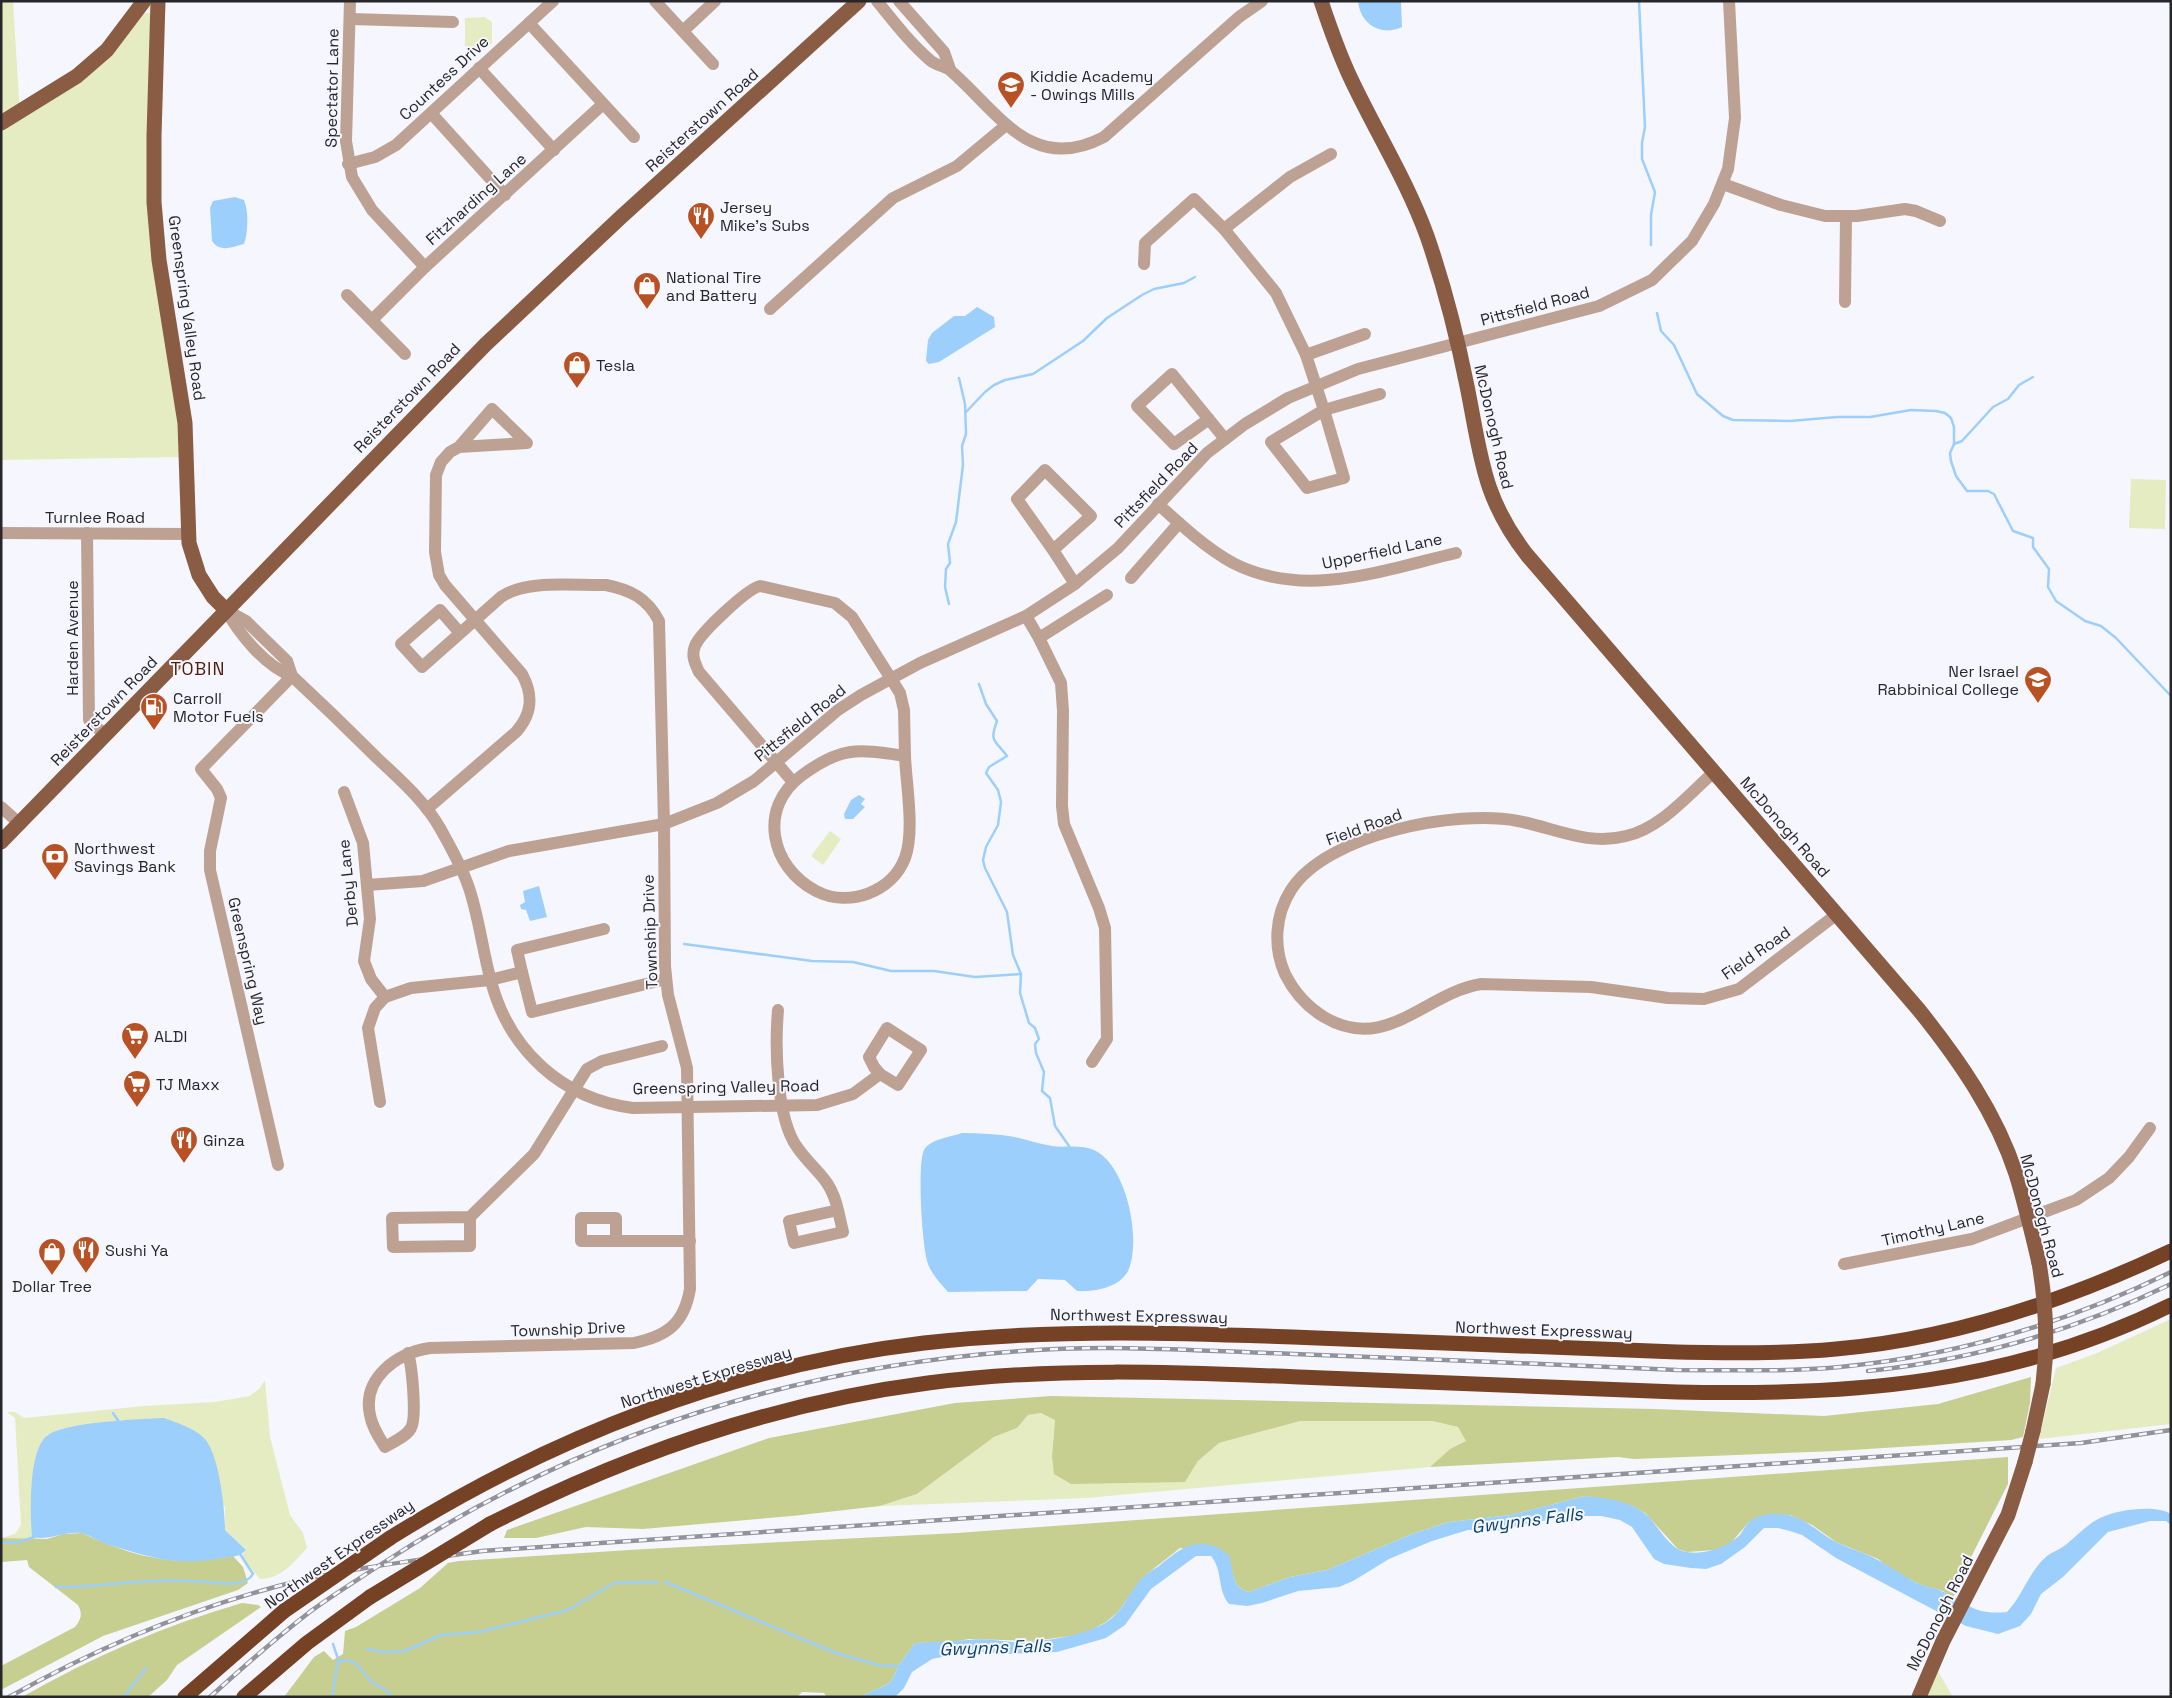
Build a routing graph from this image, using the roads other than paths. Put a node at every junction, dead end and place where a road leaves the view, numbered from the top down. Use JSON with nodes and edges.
{"nodes":[{"id":1,"x":144,"y":1,"type":"edge"},
{"id":2,"x":158,"y":1,"type":"edge"},
{"id":3,"x":350,"y":1,"type":"edge"},
{"id":4,"x":553,"y":1,"type":"edge"},
{"id":5,"x":655,"y":1,"type":"edge"},
{"id":6,"x":715,"y":1,"type":"edge"},
{"id":7,"x":859,"y":1,"type":"edge"},
{"id":8,"x":877,"y":1,"type":"edge"},
{"id":9,"x":899,"y":1,"type":"edge"},
{"id":10,"x":1262,"y":1,"type":"edge"},
{"id":11,"x":1321,"y":1,"type":"edge"},
{"id":12,"x":1729,"y":1,"type":"edge"},
{"id":13,"x":350,"y":19,"type":"junction"},
{"id":14,"x":453,"y":22,"type":"dead end"},
{"id":15,"x":529,"y":23,"type":"junction"},
{"id":16,"x":683,"y":31,"type":"junction"},
{"id":17,"x":713,"y":64,"type":"dead end"},
{"id":18,"x":479,"y":68,"type":"junction"},
{"id":19,"x":950,"y":69,"type":"junction"},
{"id":20,"x":603,"y":104,"type":"junction"},
{"id":21,"x":431,"y":113,"type":"junction"},
{"id":22,"x":1,"y":123,"type":"edge"},
{"id":23,"x":1006,"y":126,"type":"junction"},
{"id":24,"x":634,"y":137,"type":"dead end"},
{"id":25,"x":554,"y":150,"type":"junction"},
{"id":26,"x":1331,"y":154,"type":"dead end"},
{"id":27,"x":348,"y":164,"type":"junction"},
{"id":28,"x":1724,"y":184,"type":"junction"},
{"id":29,"x":506,"y":195,"type":"junction"},
{"id":30,"x":1846,"y":217,"type":"junction"},
{"id":31,"x":1940,"y":221,"type":"dead end"},
{"id":32,"x":1224,"y":229,"type":"junction"},
{"id":33,"x":1144,"y":264,"type":"dead end"},
{"id":34,"x":425,"y":267,"type":"junction"},
{"id":35,"x":347,"y":295,"type":"dead end"},
{"id":36,"x":1845,"y":302,"type":"dead end"},
{"id":37,"x":770,"y":309,"type":"dead end"},
{"id":38,"x":372,"y":320,"type":"junction"},
{"id":39,"x":1365,"y":334,"type":"dead end"},
{"id":40,"x":1458,"y":344,"type":"junction"},
{"id":41,"x":405,"y":354,"type":"dead end"},
{"id":42,"x":1306,"y":355,"type":"junction"},
{"id":43,"x":1315,"y":385,"type":"junction"},
{"id":44,"x":1380,"y":394,"type":"dead end"},
{"id":45,"x":1324,"y":410,"type":"junction"},
{"id":46,"x":1209,"y":419,"type":"junction"},
{"id":47,"x":1225,"y":439,"type":"junction"},
{"id":48,"x":459,"y":447,"type":"junction"},
{"id":49,"x":1158,"y":504,"type":"junction"},
{"id":50,"x":1179,"y":523,"type":"junction"},
{"id":51,"x":1,"y":533,"type":"edge"},
{"id":52,"x":87,"y":533,"type":"junction"},
{"id":53,"x":188,"y":534,"type":"junction"},
{"id":54,"x":1053,"y":550,"type":"junction"},
{"id":55,"x":1456,"y":552,"type":"dead end"},
{"id":56,"x":1131,"y":578,"type":"dead end"},
{"id":57,"x":1075,"y":584,"type":"junction"},
{"id":58,"x":1106,"y":595,"type":"dead end"},
{"id":59,"x":226,"y":610,"type":"junction"},
{"id":60,"x":1026,"y":616,"type":"junction"},
{"id":61,"x":475,"y":620,"type":"junction"},
{"id":62,"x":460,"y":633,"type":"junction"},
{"id":63,"x":1039,"y":638,"type":"junction"},
{"id":64,"x":292,"y":676,"type":"junction"},
{"id":65,"x":892,"y":676,"type":"junction"},
{"id":66,"x":105,"y":735,"type":"junction"},
{"id":67,"x":904,"y":756,"type":"junction"},
{"id":68,"x":777,"y":762,"type":"junction"},
{"id":69,"x":1714,"y":772,"type":"junction"},
{"id":70,"x":793,"y":782,"type":"junction"},
{"id":71,"x":344,"y":792,"type":"dead end"},
{"id":72,"x":1,"y":807,"type":"edge"},
{"id":73,"x":427,"y":809,"type":"junction"},
{"id":74,"x":19,"y":823,"type":"junction"},
{"id":75,"x":664,"y":824,"type":"junction"},
{"id":76,"x":1,"y":842,"type":"edge"},
{"id":77,"x":460,"y":867,"type":"junction"},
{"id":78,"x":367,"y":885,"type":"junction"},
{"id":79,"x":1837,"y":914,"type":"junction"},
{"id":80,"x":604,"y":929,"type":"dead end"},
{"id":81,"x":522,"y":972,"type":"junction"},
{"id":82,"x":666,"y":979,"type":"junction"},
{"id":83,"x":490,"y":980,"type":"junction"},
{"id":84,"x":385,"y":997,"type":"junction"},
{"id":85,"x":778,"y":1010,"type":"dead end"},
{"id":86,"x":662,"y":1046,"type":"dead end"},
{"id":87,"x":1092,"y":1062,"type":"dead end"},
{"id":88,"x":880,"y":1074,"type":"junction"},
{"id":89,"x":573,"y":1090,"type":"junction"},
{"id":90,"x":380,"y":1102,"type":"dead end"},
{"id":91,"x":784,"y":1107,"type":"junction"},
{"id":92,"x":687,"y":1108,"type":"junction"},
{"id":93,"x":2150,"y":1128,"type":"dead end"},
{"id":94,"x":278,"y":1165,"type":"dead end"},
{"id":95,"x":838,"y":1210,"type":"dead end"},
{"id":96,"x":470,"y":1217,"type":"junction"},
{"id":97,"x":2028,"y":1218,"type":"junction"},
{"id":98,"x":616,"y":1241,"type":"dead end"},
{"id":99,"x":690,"y":1241,"type":"junction"},
{"id":100,"x":2171,"y":1251,"type":"edge"},
{"id":101,"x":1844,"y":1264,"type":"dead end"},
{"id":102,"x":2171,"y":1305,"type":"edge"},
{"id":103,"x":408,"y":1354,"type":"junction"},
{"id":104,"x":185,"y":1697,"type":"edge"},
{"id":105,"x":244,"y":1697,"type":"edge"},
{"id":106,"x":1919,"y":1697,"type":"edge"}],
"edges":[{"from":1,"to":22,"type":"main road"},
{"from":2,"to":53,"type":"main road","name":"Greenspring Valley Road"},
{"from":3,"to":13,"type":"street","name":"Spectator Lane"},
{"from":4,"to":15,"type":"street","name":"Countess Drive"},
{"from":5,"to":16,"type":"street"},
{"from":6,"to":16,"type":"street"},
{"from":7,"to":59,"type":"main road","name":"Reisterstown Road"},
{"from":8,"to":19,"type":"street"},
{"from":9,"to":19,"type":"street"},
{"from":10,"to":23,"type":"street"},
{"from":11,"to":40,"type":"main road","name":"McDonogh Road"},
{"from":12,"to":28,"type":"street","name":"Pittsfield Road"},
{"from":13,"to":14,"type":"street"},
{"from":13,"to":27,"type":"street","name":"Spectator Lane"},
{"from":15,"to":18,"type":"street","name":"Countess Drive"},
{"from":15,"to":20,"type":"street"},
{"from":16,"to":17,"type":"street"},
{"from":18,"to":21,"type":"street","name":"Countess Drive"},
{"from":18,"to":25,"type":"street"},
{"from":19,"to":23,"type":"street"},
{"from":20,"to":24,"type":"street"},
{"from":20,"to":25,"type":"street","name":"Fitzharding Lane"},
{"from":21,"to":27,"type":"street","name":"Countess Drive"},
{"from":21,"to":29,"type":"street"},
{"from":23,"to":37,"type":"street"},
{"from":25,"to":29,"type":"street","name":"Fitzharding Lane"},
{"from":26,"to":32,"type":"street"},
{"from":27,"to":34,"type":"street","name":"Spectator Lane"},
{"from":28,"to":30,"type":"street"},
{"from":28,"to":40,"type":"street","name":"Pittsfield Road"},
{"from":29,"to":34,"type":"street","name":"Fitzharding Lane"},
{"from":30,"to":31,"type":"street"},
{"from":30,"to":36,"type":"street"},
{"from":32,"to":33,"type":"street"},
{"from":32,"to":42,"type":"street"},
{"from":34,"to":38,"type":"street","name":"Fitzharding Lane"},
{"from":35,"to":38,"type":"street"},
{"from":38,"to":41,"type":"street"},
{"from":39,"to":42,"type":"street"},
{"from":40,"to":43,"type":"street","name":"Pittsfield Road"},
{"from":40,"to":69,"type":"main road","name":"McDonogh Road"},
{"from":42,"to":43,"type":"street"},
{"from":43,"to":45,"type":"street"},
{"from":43,"to":47,"type":"street","name":"Pittsfield Road"},
{"from":44,"to":45,"type":"street"},
{"from":45,"to":45,"type":"street"},
{"from":46,"to":46,"type":"street"},
{"from":46,"to":47,"type":"street"},
{"from":47,"to":49,"type":"street","name":"Pittsfield Road"},
{"from":48,"to":48,"type":"street"},
{"from":48,"to":61,"type":"street"},
{"from":49,"to":50,"type":"street","name":"Upperfield Lane"},
{"from":49,"to":57,"type":"street","name":"Pittsfield Road"},
{"from":50,"to":55,"type":"street","name":"Upperfield Lane"},
{"from":50,"to":56,"type":"street"},
{"from":51,"to":52,"type":"street","name":"Turnlee Road"},
{"from":52,"to":53,"type":"street","name":"Turnlee Road"},
{"from":52,"to":66,"type":"street","name":"Harden Avenue"},
{"from":53,"to":59,"type":"main road","name":"Greenspring Valley Road"},
{"from":54,"to":54,"type":"street"},
{"from":54,"to":57,"type":"street"},
{"from":57,"to":60,"type":"street","name":"Pittsfield Road"},
{"from":58,"to":63,"type":"street"},
{"from":59,"to":64,"type":"street","name":"Greenspring Valley Road"},
{"from":59,"to":66,"type":"main road","name":"Reisterstown Road"},
{"from":60,"to":63,"type":"street"},
{"from":60,"to":65,"type":"street","name":"Pittsfield Road"},
{"from":61,"to":62,"type":"street","name":"Township Drive"},
{"from":61,"to":73,"type":"street"},
{"from":61,"to":75,"type":"street","name":"Township Drive"},
{"from":62,"to":62,"type":"street","name":"Township Drive"},
{"from":63,"to":87,"type":"street"},
{"from":64,"to":73,"type":"street","name":"Greenspring Valley Road"},
{"from":64,"to":94,"type":"street","name":"Greenspring Way"},
{"from":65,"to":67,"type":"street"},
{"from":65,"to":68,"type":"street","name":"Pittsfield Road"},
{"from":65,"to":68,"type":"street"},
{"from":66,"to":74,"type":"main road","name":"Reisterstown Road"},
{"from":67,"to":70,"type":"street"},
{"from":67,"to":70,"type":"street"},
{"from":68,"to":70,"type":"street"},
{"from":68,"to":75,"type":"street","name":"Pittsfield Road"},
{"from":69,"to":79,"type":"main road","name":"McDonogh Road"},
{"from":69,"to":79,"type":"street","name":"Field Road"},
{"from":71,"to":78,"type":"street","name":"Derby Lane"},
{"from":72,"to":74,"type":"street"},
{"from":73,"to":77,"type":"street","name":"Greenspring Valley Road"},
{"from":74,"to":76,"type":"main road","name":"Reisterstown Road"},
{"from":75,"to":77,"type":"street","name":"Pittsfield Road"},
{"from":75,"to":82,"type":"street","name":"Township Drive"},
{"from":77,"to":78,"type":"street","name":"Pittsfield Road"},
{"from":77,"to":83,"type":"street","name":"Greenspring Valley Road"},
{"from":78,"to":84,"type":"street","name":"Derby Lane"},
{"from":79,"to":97,"type":"main road","name":"McDonogh Road"},
{"from":80,"to":81,"type":"street"},
{"from":81,"to":82,"type":"street"},
{"from":81,"to":83,"type":"street"},
{"from":82,"to":92,"type":"street","name":"Township Drive"},
{"from":83,"to":84,"type":"street"},
{"from":83,"to":89,"type":"street","name":"Greenspring Valley Road"},
{"from":84,"to":90,"type":"street"},
{"from":85,"to":91,"type":"street"},
{"from":86,"to":89,"type":"street"},
{"from":88,"to":88,"type":"street"},
{"from":88,"to":91,"type":"street","name":"Greenspring Valley Road"},
{"from":89,"to":92,"type":"street","name":"Greenspring Valley Road"},
{"from":89,"to":96,"type":"street"},
{"from":91,"to":92,"type":"street","name":"Greenspring Valley Road"},
{"from":91,"to":95,"type":"street"},
{"from":92,"to":99,"type":"street","name":"Township Drive"},
{"from":93,"to":97,"type":"street","name":"Timothy Lane"},
{"from":96,"to":96,"type":"street"},
{"from":97,"to":101,"type":"street","name":"Timothy Lane"},
{"from":97,"to":106,"type":"main road","name":"McDonogh Road","bridge":true},
{"from":98,"to":99,"type":"street"},
{"from":99,"to":103,"type":"street","name":"Township Drive"},
{"from":100,"to":104,"type":"highway","name":"Northwest Expressway","bridge":true},
{"from":102,"to":105,"type":"highway","bridge":true},
{"from":103,"to":103,"type":"street","name":"Township Drive"}]}
